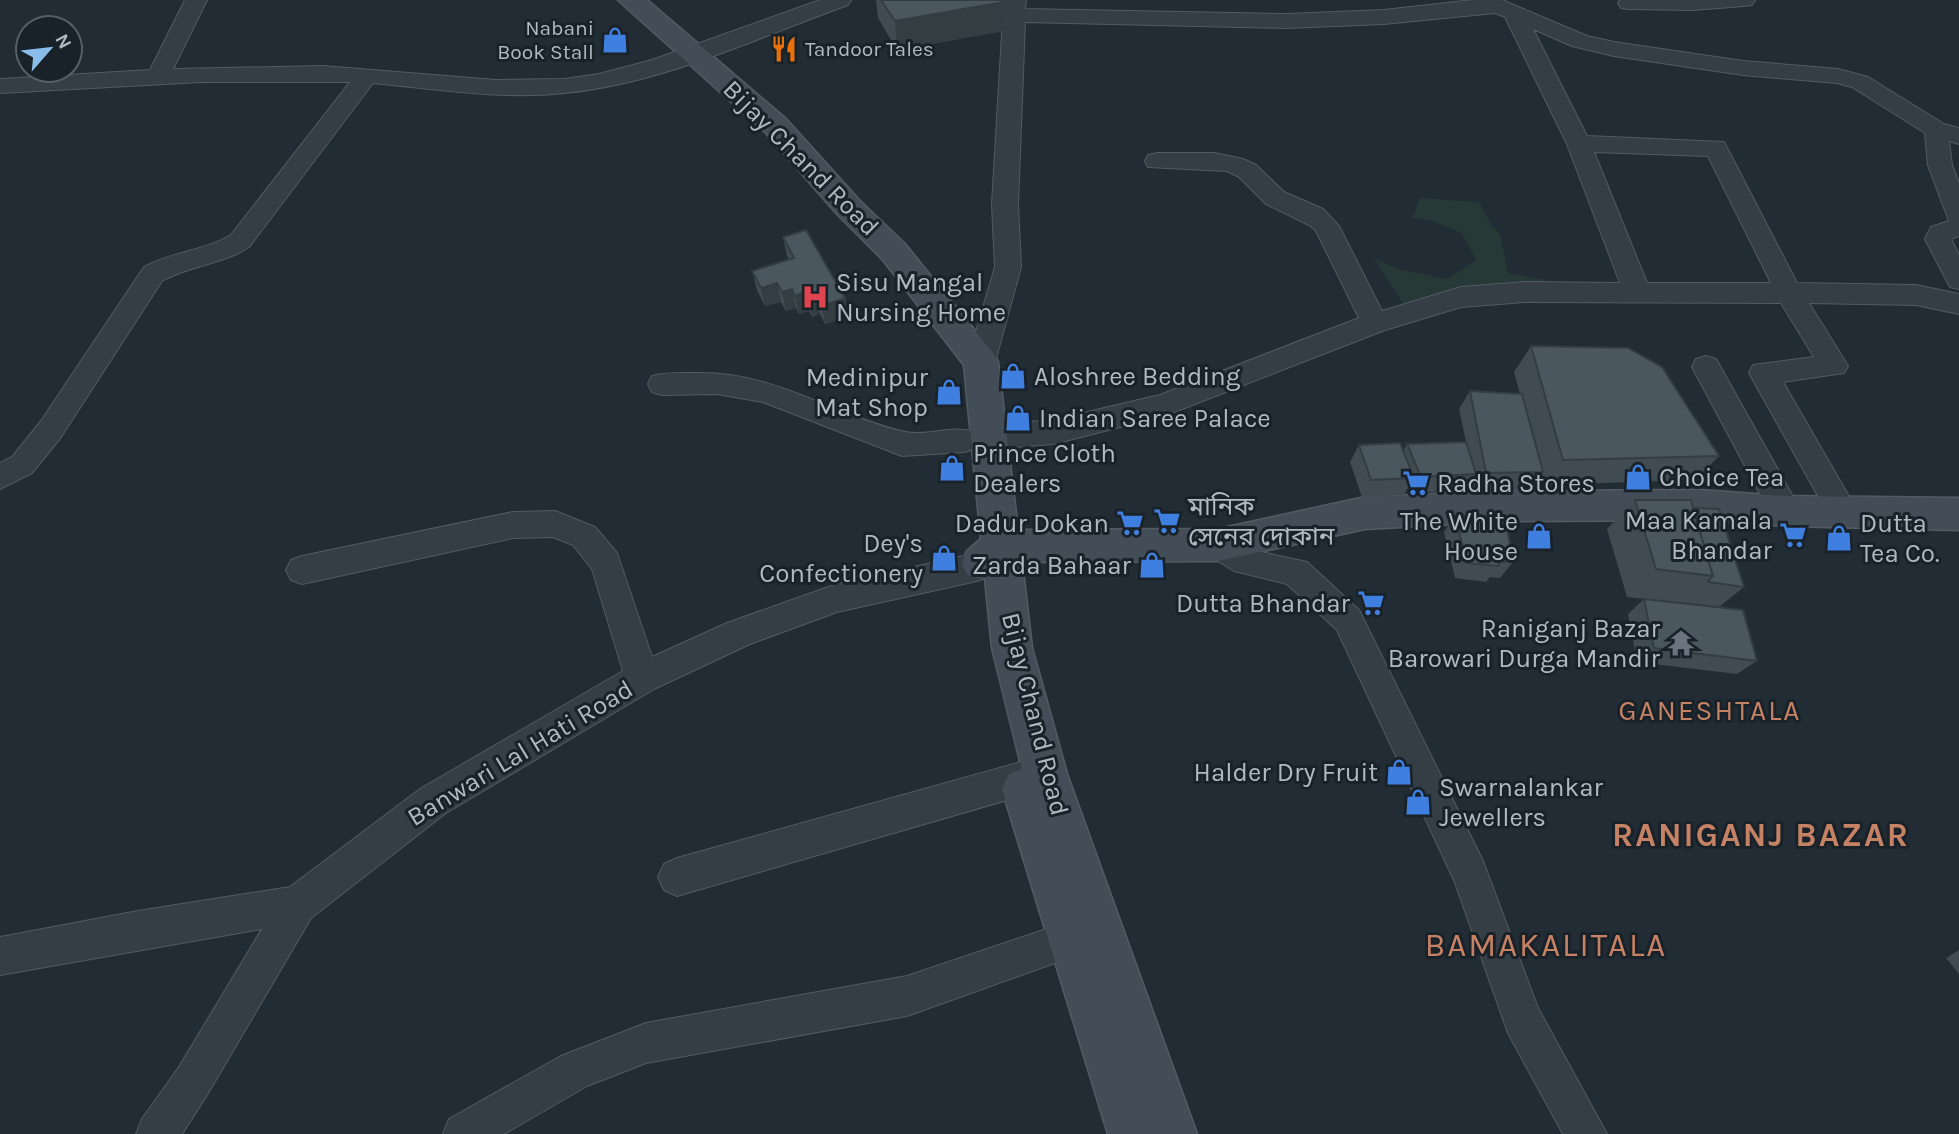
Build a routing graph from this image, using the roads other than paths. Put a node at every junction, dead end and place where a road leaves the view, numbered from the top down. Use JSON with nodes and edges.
{"nodes":[{"id":1,"x":196,"y":0,"type":"edge"},
{"id":2,"x":603,"y":0,"type":"edge"},
{"id":3,"x":631,"y":0,"type":"edge"},
{"id":4,"x":840,"y":0,"type":"edge"},
{"id":5,"x":1744,"y":0,"type":"edge"},
{"id":6,"x":1015,"y":7,"type":"edge"},
{"id":7,"x":1499,"y":7,"type":"edge"},
{"id":8,"x":1621,"y":11,"type":"edge"},
{"id":9,"x":1614,"y":49,"type":"junction"},
{"id":10,"x":683,"y":58,"type":"junction"},
{"id":11,"x":366,"y":76,"type":"junction"},
{"id":12,"x":157,"y":78,"type":"junction"},
{"id":13,"x":0,"y":86,"type":"edge"},
{"id":14,"x":1947,"y":133,"type":"edge"},
{"id":15,"x":1579,"y":144,"type":"junction"},
{"id":16,"x":1157,"y":161,"type":"dead end"},
{"id":17,"x":1959,"y":216,"type":"edge"},
{"id":18,"x":1959,"y":227,"type":"edge"},
{"id":19,"x":1959,"y":280,"type":"edge"},
{"id":20,"x":1637,"y":292,"type":"junction"},
{"id":21,"x":1789,"y":293,"type":"junction"},
{"id":22,"x":1959,"y":304,"type":"edge"},
{"id":23,"x":1375,"y":323,"type":"junction"},
{"id":24,"x":981,"y":362,"type":"junction"},
{"id":25,"x":1706,"y":367,"type":"dead end"},
{"id":26,"x":662,"y":384,"type":"dead end"},
{"id":27,"x":978,"y":439,"type":"junction"},
{"id":28,"x":0,"y":477,"type":"edge"},
{"id":29,"x":1786,"y":510,"type":"junction"},
{"id":30,"x":1843,"y":512,"type":"junction"},
{"id":31,"x":1959,"y":514,"type":"edge"},
{"id":32,"x":1218,"y":545,"type":"junction"},
{"id":33,"x":988,"y":557,"type":"junction"},
{"id":34,"x":302,"y":570,"type":"dead end"},
{"id":35,"x":642,"y":678,"type":"junction"},
{"id":36,"x":1021,"y":779,"type":"junction"},
{"id":37,"x":677,"y":877,"type":"dead end"},
{"id":38,"x":298,"y":905,"type":"junction"},
{"id":39,"x":1070,"y":940,"type":"junction"},
{"id":40,"x":0,"y":956,"type":"edge"},
{"id":41,"x":157,"y":1134,"type":"edge"},
{"id":42,"x":464,"y":1134,"type":"edge"},
{"id":43,"x":1133,"y":1134,"type":"edge"},
{"id":44,"x":1172,"y":1134,"type":"edge"},
{"id":45,"x":1586,"y":1134,"type":"edge"}],
"edges":[{"from":1,"to":12,"type":"street"},
{"from":2,"to":10,"type":"main road","name":"Bijay Chand Road"},
{"from":3,"to":10,"type":"main road","name":"Bijay Chand Road"},
{"from":4,"to":10,"type":"street"},
{"from":5,"to":8,"type":"street"},
{"from":6,"to":7,"type":"street"},
{"from":6,"to":24,"type":"street"},
{"from":7,"to":9,"type":"street"},
{"from":7,"to":15,"type":"street"},
{"from":8,"to":9,"type":"street"},
{"from":9,"to":14,"type":"street"},
{"from":10,"to":11,"type":"street"},
{"from":10,"to":24,"type":"main road","name":"Bijay Chand Road"},
{"from":10,"to":27,"type":"main road","name":"Bijay Chand Road"},
{"from":11,"to":12,"type":"street"},
{"from":11,"to":28,"type":"street"},
{"from":12,"to":13,"type":"street"},
{"from":14,"to":17,"type":"street"},
{"from":15,"to":20,"type":"street"},
{"from":15,"to":21,"type":"street"},
{"from":16,"to":23,"type":"street"},
{"from":18,"to":19,"type":"street"},
{"from":20,"to":21,"type":"street"},
{"from":20,"to":23,"type":"street"},
{"from":21,"to":22,"type":"street"},
{"from":21,"to":30,"type":"street"},
{"from":23,"to":27,"type":"street"},
{"from":24,"to":27,"type":"main road","name":"Bijay Chand Road"},
{"from":25,"to":29,"type":"street"},
{"from":26,"to":27,"type":"street"},
{"from":27,"to":33,"type":"main road","name":"Bijay Chand Road"},
{"from":29,"to":30,"type":"main road"},
{"from":29,"to":32,"type":"main road"},
{"from":30,"to":31,"type":"main road"},
{"from":32,"to":33,"type":"main road"},
{"from":32,"to":45,"type":"street"},
{"from":33,"to":35,"type":"street","name":"Banwari Lal Hati Road"},
{"from":33,"to":36,"type":"main road","name":"Bijay Chand Road"},
{"from":33,"to":44,"type":"main road","name":"Bijay Chand Road"},
{"from":34,"to":35,"type":"street"},
{"from":35,"to":38,"type":"street","name":"Banwari Lal Hati Road"},
{"from":36,"to":37,"type":"street"},
{"from":36,"to":39,"type":"main road","name":"Bijay Chand Road"},
{"from":38,"to":40,"type":"street"},
{"from":38,"to":41,"type":"street","name":"Banwari Lal Hati Road"},
{"from":39,"to":42,"type":"street"},
{"from":39,"to":43,"type":"main road","name":"Bijay Chand Road"}]}
